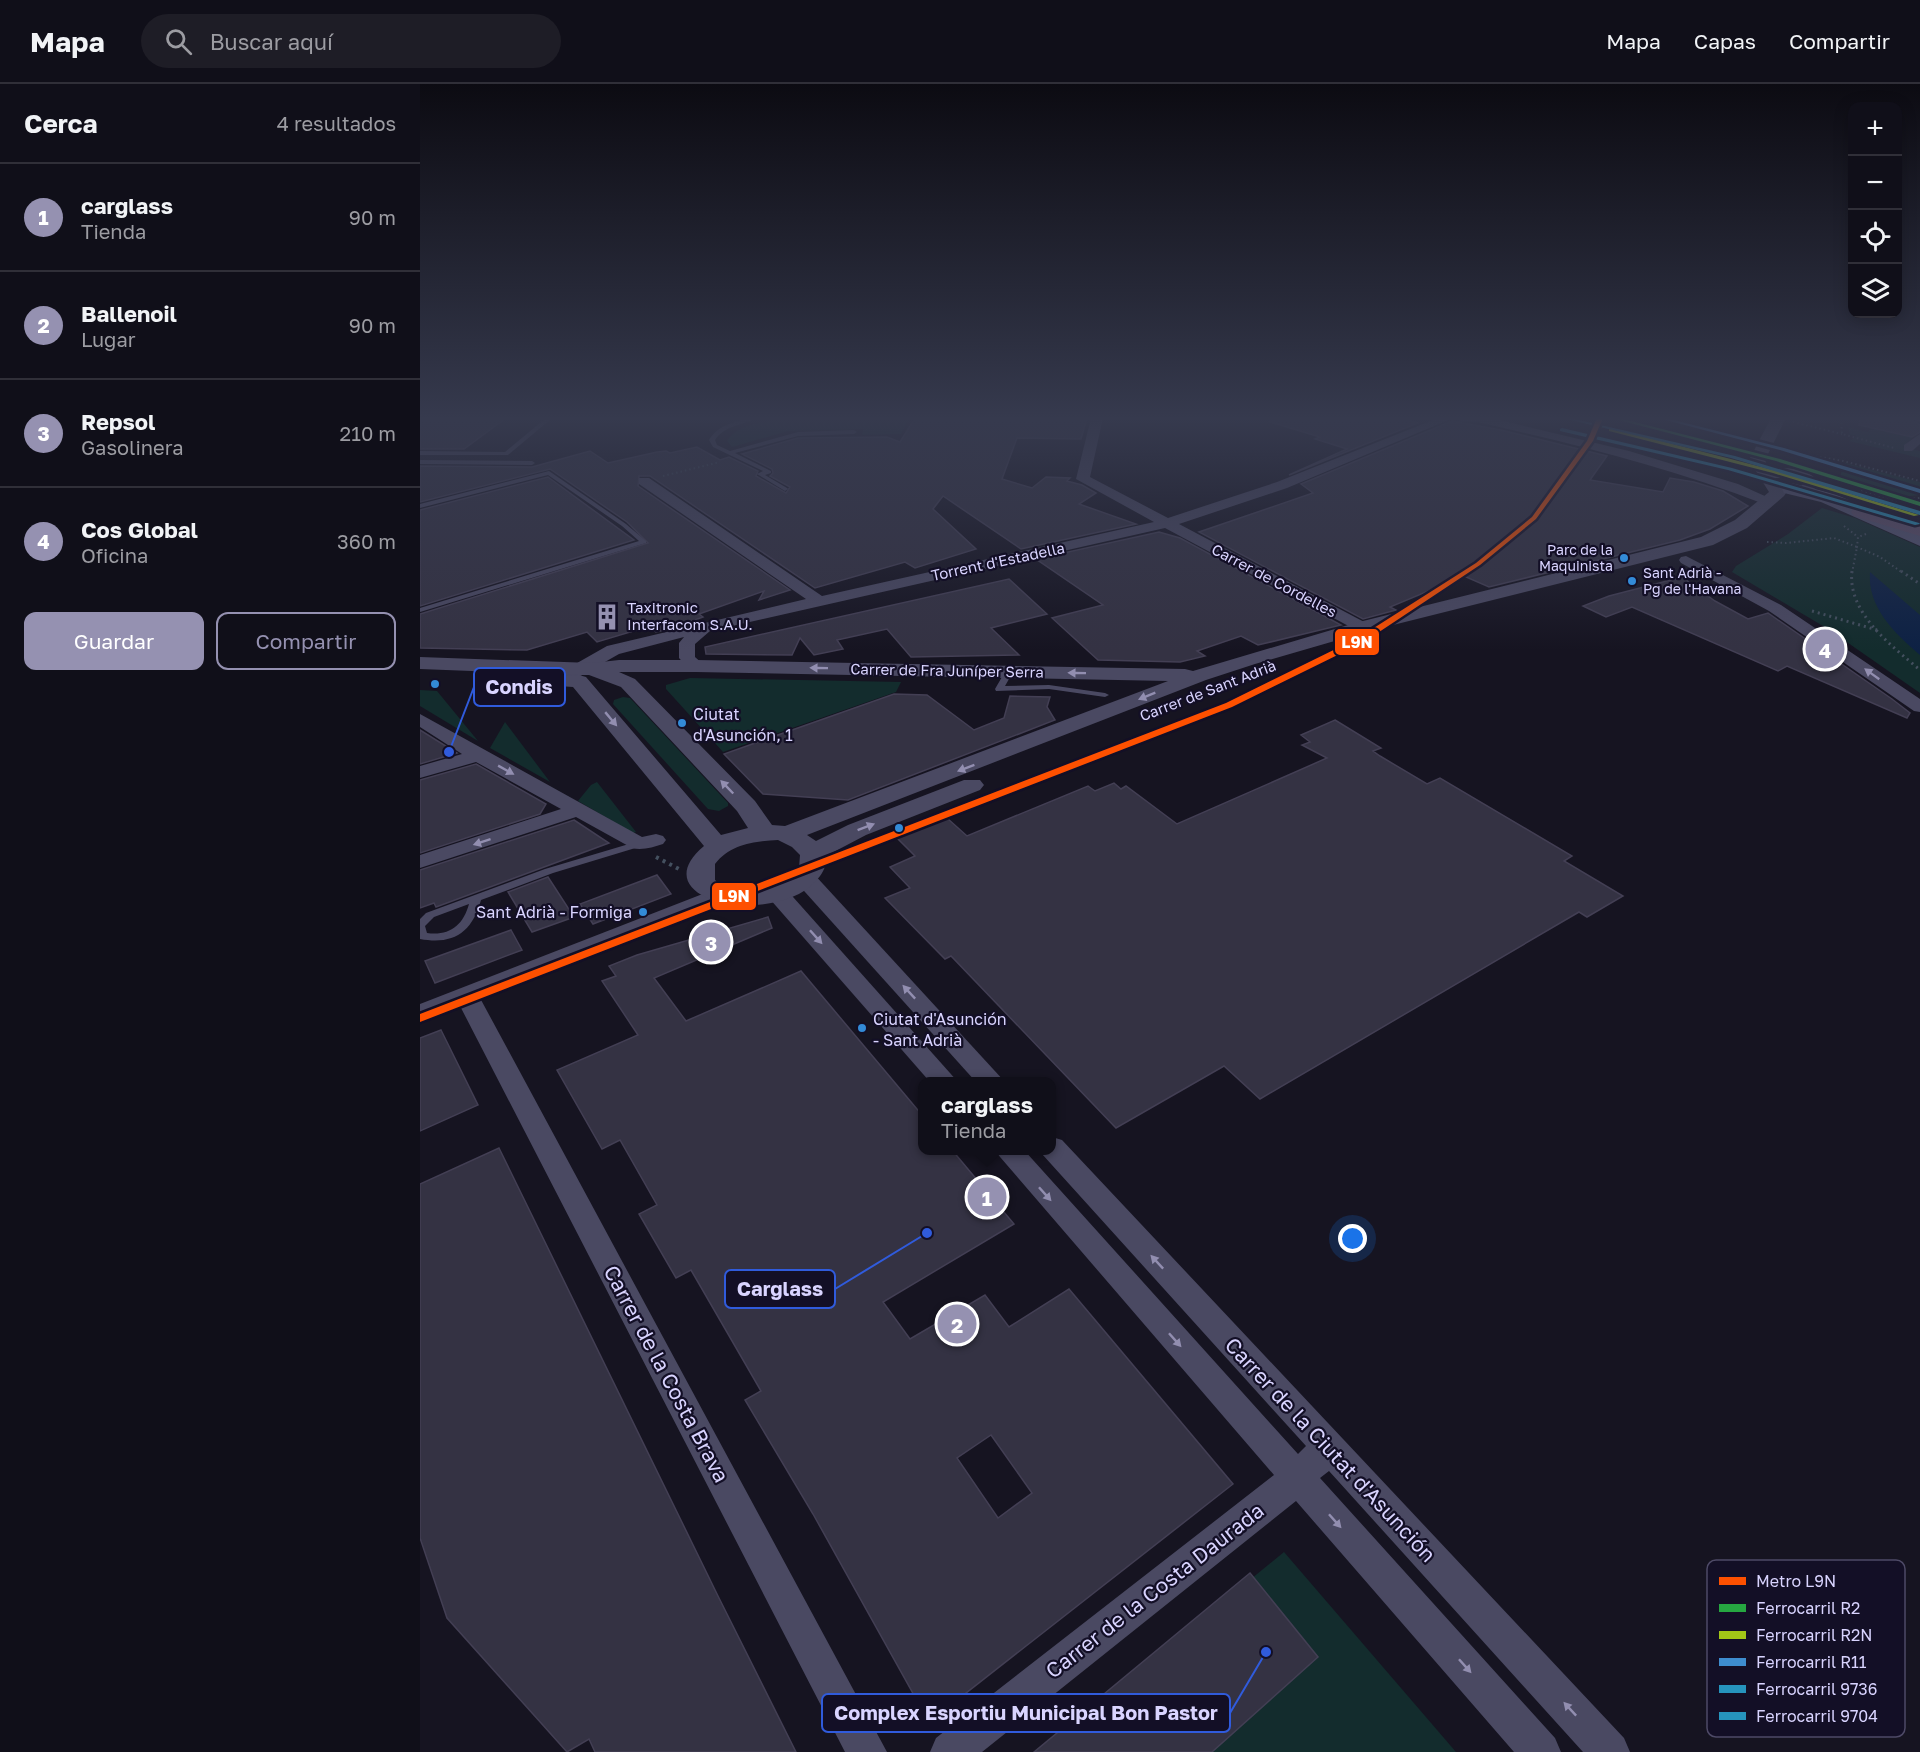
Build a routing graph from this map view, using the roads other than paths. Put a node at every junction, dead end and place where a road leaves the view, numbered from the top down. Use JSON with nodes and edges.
{"nodes":[{"id":1,"x":460,"y":496,"type":"edge"},
{"id":2,"x":582,"y":496,"type":"edge"},
{"id":3,"x":666,"y":496,"type":"edge"},
{"id":4,"x":1114,"y":496,"type":"edge"},
{"id":5,"x":1250,"y":496,"type":"edge"},
{"id":6,"x":1756,"y":496,"type":"edge"},
{"id":7,"x":1775,"y":496,"type":"edge"},
{"id":8,"x":1822,"y":496,"type":"edge"},
{"id":9,"x":1769,"y":501,"type":"junction"},
{"id":10,"x":420,"y":506,"type":"edge"},
{"id":11,"x":1868,"y":507,"type":"junction"},
{"id":12,"x":1166,"y":524,"type":"junction"},
{"id":13,"x":1920,"y":531,"type":"edge"},
{"id":14,"x":1765,"y":535,"type":"road end"},
{"id":15,"x":1920,"y":540,"type":"edge"},
{"id":16,"x":1677,"y":556,"type":"junction"},
{"id":17,"x":819,"y":601,"type":"junction"},
{"id":18,"x":420,"y":610,"type":"edge"},
{"id":19,"x":704,"y":627,"type":"junction"},
{"id":20,"x":1362,"y":627,"type":"junction"},
{"id":21,"x":420,"y":663,"type":"edge"},
{"id":22,"x":696,"y":666,"type":"junction"},
{"id":23,"x":580,"y":672,"type":"junction"},
{"id":24,"x":1009,"y":672,"type":"junction"},
{"id":25,"x":1199,"y":676,"type":"junction"},
{"id":26,"x":420,"y":677,"type":"edge"},
{"id":27,"x":1105,"y":695,"type":"dead end"},
{"id":28,"x":1920,"y":707,"type":"edge"},
{"id":29,"x":420,"y":718,"type":"edge"},
{"id":30,"x":478,"y":755,"type":"junction"},
{"id":31,"x":420,"y":772,"type":"edge"},
{"id":32,"x":577,"y":810,"type":"junction"},
{"id":33,"x":774,"y":833,"type":"junction"},
{"id":34,"x":647,"y":842,"type":"joint"},
{"id":35,"x":718,"y":847,"type":"junction"},
{"id":36,"x":813,"y":853,"type":"junction"},
{"id":37,"x":420,"y":862,"type":"edge"},
{"id":38,"x":804,"y":878,"type":"junction"},
{"id":39,"x":777,"y":893,"type":"junction"},
{"id":40,"x":718,"y":895,"type":"junction"},
{"id":41,"x":476,"y":898,"type":"junction"},
{"id":42,"x":420,"y":926,"type":"edge"},
{"id":43,"x":466,"y":995,"type":"junction"},
{"id":44,"x":420,"y":1013,"type":"edge"},
{"id":45,"x":941,"y":1077,"type":"edge"},
{"id":46,"x":987,"y":1077,"type":"edge"},
{"id":47,"x":1056,"y":1151,"type":"edge"},
{"id":48,"x":1011,"y":1155,"type":"edge"},
{"id":49,"x":1329,"y":1448,"type":"junction"},
{"id":50,"x":1297,"y":1477,"type":"junction"},
{"id":51,"x":867,"y":1752,"type":"edge"},
{"id":52,"x":950,"y":1752,"type":"edge"},
{"id":53,"x":1541,"y":1752,"type":"edge"},
{"id":54,"x":1610,"y":1752,"type":"edge"}],
"edges":[{"from":1,"to":10,"type":"lane"},
{"from":2,"to":18,"type":"lane"},
{"from":3,"to":17,"type":"street"},
{"from":4,"to":12,"type":"street","name":"Carrer de Cordelles"},
{"from":5,"to":12,"type":"street","name":"Torrent d'Estadella"},
{"from":6,"to":9,"type":"street"},
{"from":7,"to":9,"type":"street"},
{"from":8,"to":11,"type":"main road"},
{"from":9,"to":16,"type":"street","name":"Carrer de Sant Adrià"},
{"from":11,"to":13,"type":"highway"},
{"from":11,"to":15,"type":"main road"},
{"from":12,"to":17,"type":"street","name":"Torrent d'Estadella"},
{"from":12,"to":20,"type":"street","name":"Carrer de Cordelles"},
{"from":14,"to":16,"type":"street","name":"Carrer de Sant Adrià"},
{"from":16,"to":20,"type":"street","name":"Carrer de Sant Adrià"},
{"from":28,"to":16,"type":"street","one_way":true},
{"from":36,"to":16,"type":"street","name":"Carrer de Sant Adrià","one_way":true},
{"from":17,"to":19,"type":"street","name":"Torrent d'Estadella"},
{"from":19,"to":22,"type":"street"},
{"from":19,"to":23,"type":"street","name":"Torrent d'Estadella"},
{"from":20,"to":25,"type":"street","name":"Carrer de Sant Adrià"},
{"from":21,"to":23,"type":"street","name":"Carrer de Fra Juníper Serra"},
{"from":22,"to":23,"type":"street","name":"Carrer de Fra Juníper Serra"},
{"from":24,"to":22,"type":"street","name":"Carrer de Fra Juníper Serra","one_way":true},
{"from":23,"to":26,"type":"street","name":"Carrer de Fra Juníper Serra"},
{"from":33,"to":23,"type":"street","one_way":true},
{"from":23,"to":35,"type":"street","one_way":true},
{"from":25,"to":24,"type":"street","name":"Carrer de Fra Juníper Serra","one_way":true},
{"from":24,"to":27,"type":"lane"},
{"from":25,"to":33,"type":"street","name":"Carrer de Sant Adrià","one_way":true},
{"from":29,"to":30,"type":"street"},
{"from":30,"to":31,"type":"street"},
{"from":30,"to":32,"type":"street","one_way":true},
{"from":32,"to":34,"type":"street"},
{"from":32,"to":37,"type":"street","one_way":true},
{"from":33,"to":35,"type":"street","name":"Carrer de Sant Adrià"},
{"from":33,"to":36,"type":"street"},
{"from":34,"to":41,"type":"lane"},
{"from":35,"to":40,"type":"street"},
{"from":36,"to":38,"type":"street"},
{"from":38,"to":39,"type":"street"},
{"from":46,"to":38,"type":"street","one_way":true},
{"from":39,"to":40,"type":"street"},
{"from":39,"to":45,"type":"street","one_way":true},
{"from":40,"to":43,"type":"street"},
{"from":41,"to":42,"type":"lane"},
{"from":41,"to":42,"type":"lane"},
{"from":43,"to":44,"type":"street"},
{"from":43,"to":51,"type":"street","name":"Carrer de la Costa Brava"},
{"from":49,"to":47,"type":"street","name":"Carrer de la Ciutat d'Asunción","one_way":true},
{"from":48,"to":50,"type":"street","name":"Carrer de la Ciutat d'Asunción","one_way":true},
{"from":49,"to":50,"type":"street","name":"Carrer de la Costa Daurada"},
{"from":54,"to":49,"type":"street","name":"Carrer de la Ciutat d'Asunción","one_way":true},
{"from":50,"to":52,"type":"street","name":"Carrer de la Costa Daurada"},
{"from":50,"to":53,"type":"street","name":"Carrer de la Ciutat d'Asunción","one_way":true}]}
